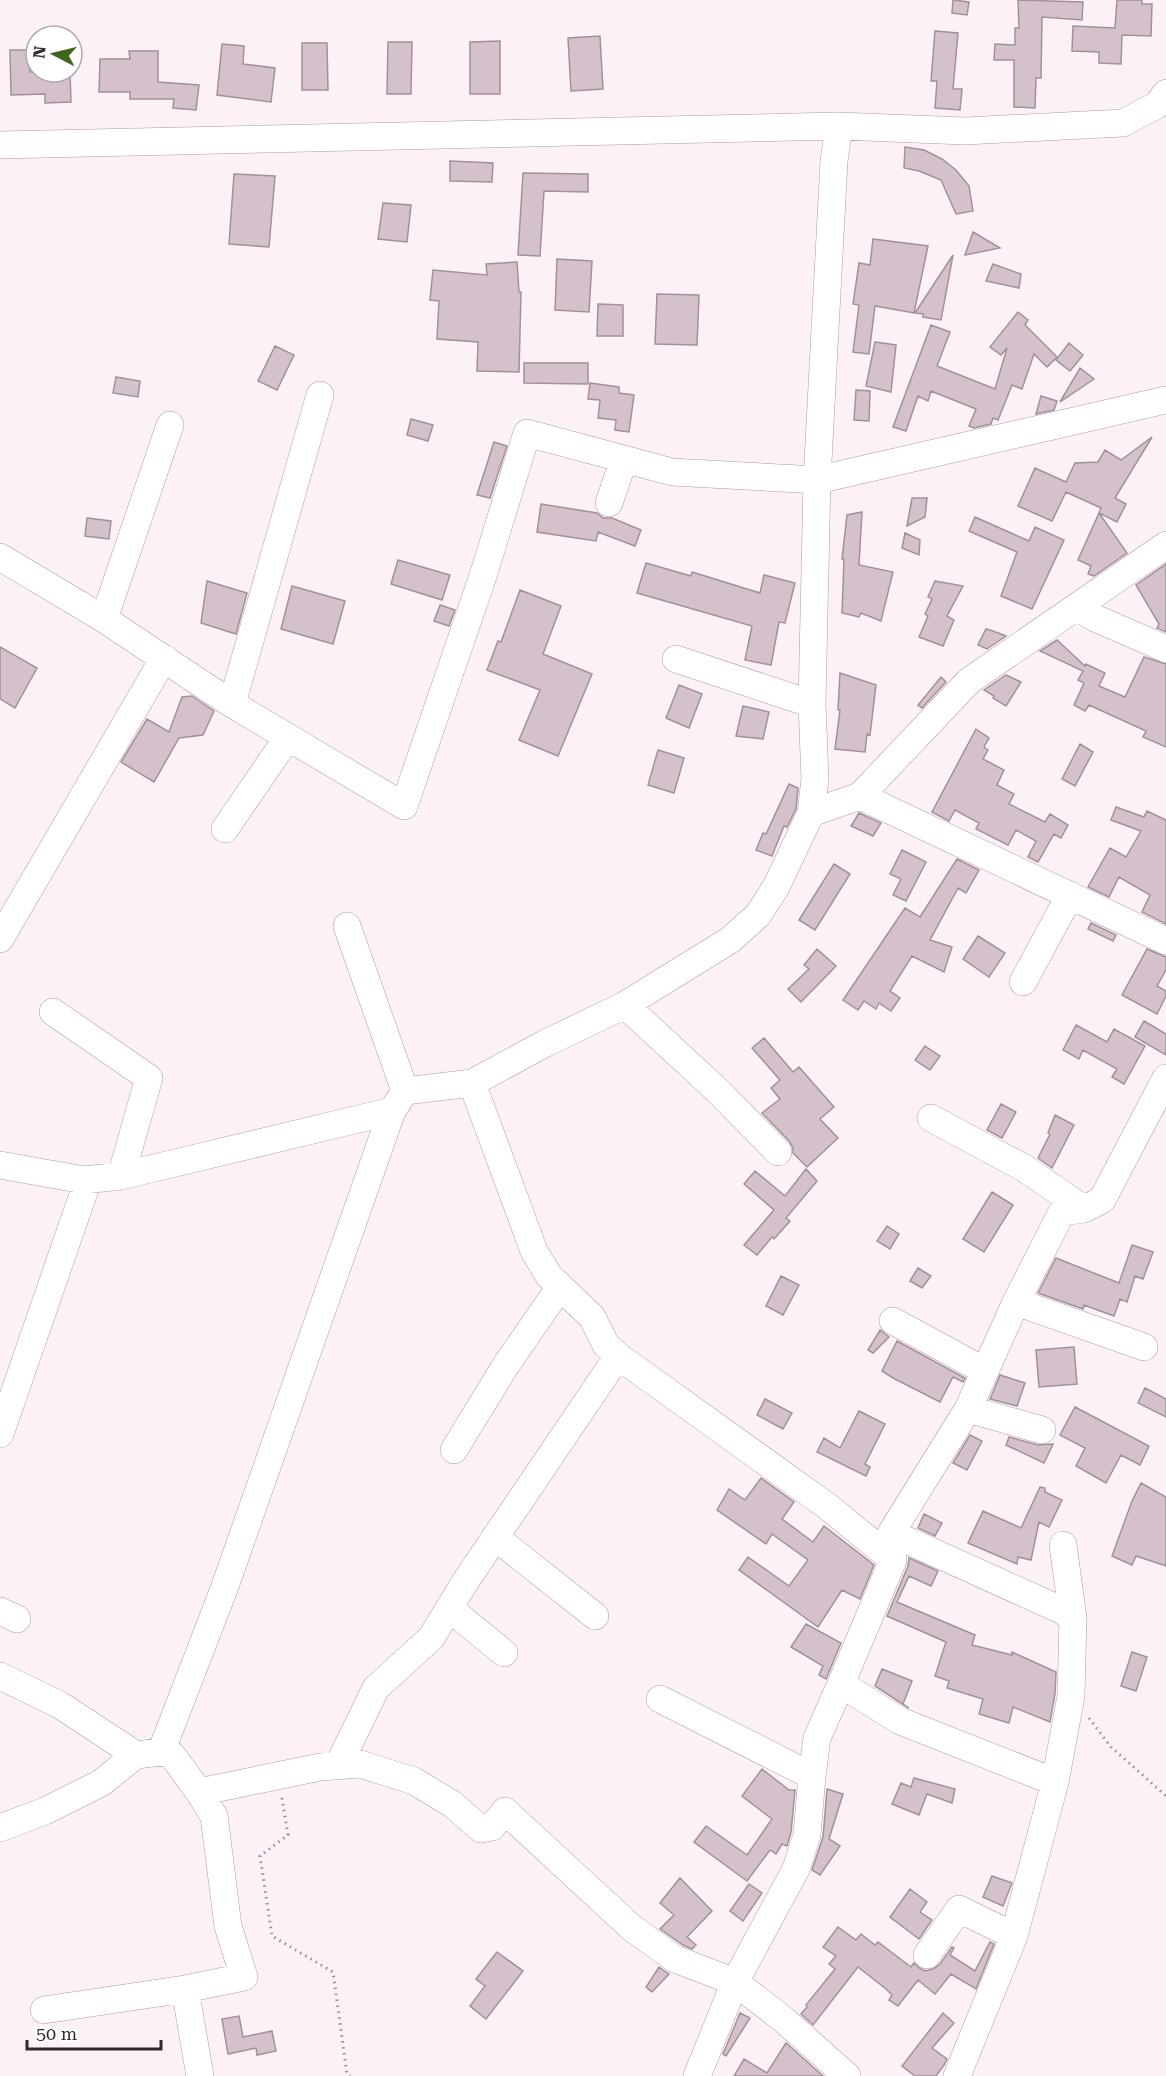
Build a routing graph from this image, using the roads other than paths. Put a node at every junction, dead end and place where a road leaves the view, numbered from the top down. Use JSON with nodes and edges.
{"nodes":[{"id":1,"x":1166,"y":93,"type":"edge"},
{"id":2,"x":839,"y":126,"type":"junction"},
{"id":3,"x":0,"y":145,"type":"edge"},
{"id":4,"x":320,"y":395,"type":"dead end"},
{"id":5,"x":1166,"y":400,"type":"edge"},
{"id":6,"x":170,"y":425,"type":"dead end"},
{"id":7,"x":624,"y":459,"type":"junction"},
{"id":8,"x":817,"y":480,"type":"junction"},
{"id":9,"x":609,"y":503,"type":"dead end"},
{"id":10,"x":1166,"y":545,"type":"edge"},
{"id":11,"x":2,"y":563,"type":"edge"},
{"id":12,"x":1076,"y":607,"type":"junction"},
{"id":13,"x":104,"y":619,"type":"junction"},
{"id":14,"x":1166,"y":649,"type":"edge"},
{"id":15,"x":164,"y":658,"type":"junction"},
{"id":16,"x":676,"y":658,"type":"dead end"},
{"id":17,"x":232,"y":704,"type":"junction"},
{"id":18,"x":812,"y":704,"type":"junction"},
{"id":19,"x":288,"y":737,"type":"junction"},
{"id":20,"x":860,"y":796,"type":"junction"},
{"id":21,"x":811,"y":813,"type":"junction"},
{"id":22,"x":225,"y":829,"type":"dead end"},
{"id":23,"x":1070,"y":895,"type":"junction"},
{"id":24,"x":347,"y":926,"type":"dead end"},
{"id":25,"x":0,"y":939,"type":"edge"},
{"id":26,"x":1166,"y":941,"type":"edge"},
{"id":27,"x":1023,"y":982,"type":"dead end"},
{"id":28,"x":625,"y":1005,"type":"junction"},
{"id":29,"x":53,"y":1012,"type":"dead end"},
{"id":30,"x":1166,"y":1077,"type":"edge"},
{"id":31,"x":472,"y":1083,"type":"junction"},
{"id":32,"x":399,"y":1101,"type":"junction"},
{"id":33,"x":931,"y":1118,"type":"dead end"},
{"id":34,"x":778,"y":1152,"type":"dead end"},
{"id":35,"x":0,"y":1165,"type":"edge"},
{"id":36,"x":121,"y":1176,"type":"junction"},
{"id":37,"x":84,"y":1180,"type":"junction"},
{"id":38,"x":1084,"y":1209,"type":"junction"},
{"id":39,"x":561,"y":1287,"type":"junction"},
{"id":40,"x":1016,"y":1302,"type":"junction"},
{"id":41,"x":893,"y":1321,"type":"dead end"},
{"id":42,"x":1144,"y":1347,"type":"dead end"},
{"id":43,"x":618,"y":1356,"type":"junction"},
{"id":44,"x":985,"y":1371,"type":"junction"},
{"id":45,"x":968,"y":1409,"type":"junction"},
{"id":46,"x":1042,"y":1430,"type":"dead end"},
{"id":47,"x":0,"y":1434,"type":"edge"},
{"id":48,"x":454,"y":1450,"type":"dead end"},
{"id":49,"x":891,"y":1533,"type":"junction"},
{"id":50,"x":495,"y":1537,"type":"junction"},
{"id":51,"x":1063,"y":1545,"type":"dead end"},
{"id":52,"x":893,"y":1560,"type":"junction"},
{"id":53,"x":449,"y":1608,"type":"junction"},
{"id":54,"x":595,"y":1616,"type":"dead end"},
{"id":55,"x":1073,"y":1618,"type":"junction"},
{"id":56,"x":504,"y":1653,"type":"dead end"},
{"id":57,"x":0,"y":1676,"type":"edge"},
{"id":58,"x":841,"y":1684,"type":"junction"},
{"id":59,"x":660,"y":1699,"type":"dead end"},
{"id":60,"x":148,"y":1753,"type":"junction"},
{"id":61,"x":338,"y":1766,"type":"junction"},
{"id":62,"x":812,"y":1776,"type":"junction"},
{"id":63,"x":1055,"y":1782,"type":"junction"},
{"id":64,"x":200,"y":1792,"type":"junction"},
{"id":65,"x":0,"y":1828,"type":"edge"},
{"id":66,"x":1014,"y":1936,"type":"junction"},
{"id":67,"x":927,"y":1955,"type":"dead end"},
{"id":68,"x":735,"y":1982,"type":"junction"},
{"id":69,"x":185,"y":1989,"type":"junction"},
{"id":70,"x":44,"y":2010,"type":"dead end"},
{"id":71,"x":200,"y":2076,"type":"edge"},
{"id":72,"x":697,"y":2076,"type":"edge"},
{"id":73,"x":847,"y":2076,"type":"edge"},
{"id":74,"x":957,"y":2076,"type":"edge"}],
"edges":[{"from":1,"to":2,"type":"street"},
{"from":2,"to":3,"type":"street"},
{"from":2,"to":8,"type":"street"},
{"from":4,"to":17,"type":"street"},
{"from":5,"to":8,"type":"street"},
{"from":6,"to":13,"type":"street"},
{"from":7,"to":8,"type":"street"},
{"from":7,"to":9,"type":"street"},
{"from":7,"to":19,"type":"street"},
{"from":8,"to":18,"type":"street"},
{"from":10,"to":12,"type":"street"},
{"from":11,"to":13,"type":"street"},
{"from":12,"to":14,"type":"street"},
{"from":12,"to":20,"type":"street"},
{"from":13,"to":15,"type":"street"},
{"from":15,"to":17,"type":"street"},
{"from":15,"to":25,"type":"street"},
{"from":16,"to":18,"type":"street"},
{"from":17,"to":19,"type":"street"},
{"from":18,"to":21,"type":"street"},
{"from":19,"to":22,"type":"street"},
{"from":20,"to":21,"type":"street"},
{"from":20,"to":23,"type":"street"},
{"from":21,"to":28,"type":"street"},
{"from":23,"to":26,"type":"street"},
{"from":23,"to":27,"type":"street"},
{"from":24,"to":32,"type":"street"},
{"from":28,"to":31,"type":"street"},
{"from":28,"to":34,"type":"street"},
{"from":29,"to":36,"type":"street"},
{"from":30,"to":38,"type":"street"},
{"from":31,"to":32,"type":"street"},
{"from":31,"to":39,"type":"street"},
{"from":32,"to":36,"type":"street"},
{"from":32,"to":60,"type":"street"},
{"from":33,"to":38,"type":"street"},
{"from":35,"to":37,"type":"street"},
{"from":36,"to":37,"type":"street"},
{"from":37,"to":47,"type":"street"},
{"from":38,"to":40,"type":"street"},
{"from":39,"to":43,"type":"street"},
{"from":39,"to":48,"type":"street"},
{"from":40,"to":42,"type":"street"},
{"from":40,"to":44,"type":"street"},
{"from":41,"to":44,"type":"street"},
{"from":43,"to":50,"type":"street"},
{"from":43,"to":52,"type":"street"},
{"from":44,"to":45,"type":"street"},
{"from":45,"to":46,"type":"street"},
{"from":45,"to":49,"type":"street"},
{"from":49,"to":52,"type":"street"},
{"from":49,"to":55,"type":"street"},
{"from":50,"to":53,"type":"street"},
{"from":50,"to":54,"type":"street"},
{"from":51,"to":55,"type":"street"},
{"from":52,"to":58,"type":"street"},
{"from":53,"to":56,"type":"street"},
{"from":53,"to":61,"type":"street"},
{"from":55,"to":63,"type":"street"},
{"from":57,"to":60,"type":"street"},
{"from":58,"to":62,"type":"street"},
{"from":58,"to":63,"type":"street"},
{"from":59,"to":62,"type":"street"},
{"from":60,"to":64,"type":"street"},
{"from":60,"to":65,"type":"street"},
{"from":61,"to":64,"type":"street"},
{"from":61,"to":68,"type":"street"},
{"from":62,"to":68,"type":"street"},
{"from":63,"to":66,"type":"street"},
{"from":64,"to":69,"type":"street"},
{"from":66,"to":67,"type":"street"},
{"from":66,"to":74,"type":"street"},
{"from":68,"to":72,"type":"street"},
{"from":68,"to":73,"type":"street"},
{"from":69,"to":70,"type":"street"},
{"from":69,"to":71,"type":"street"}]}
